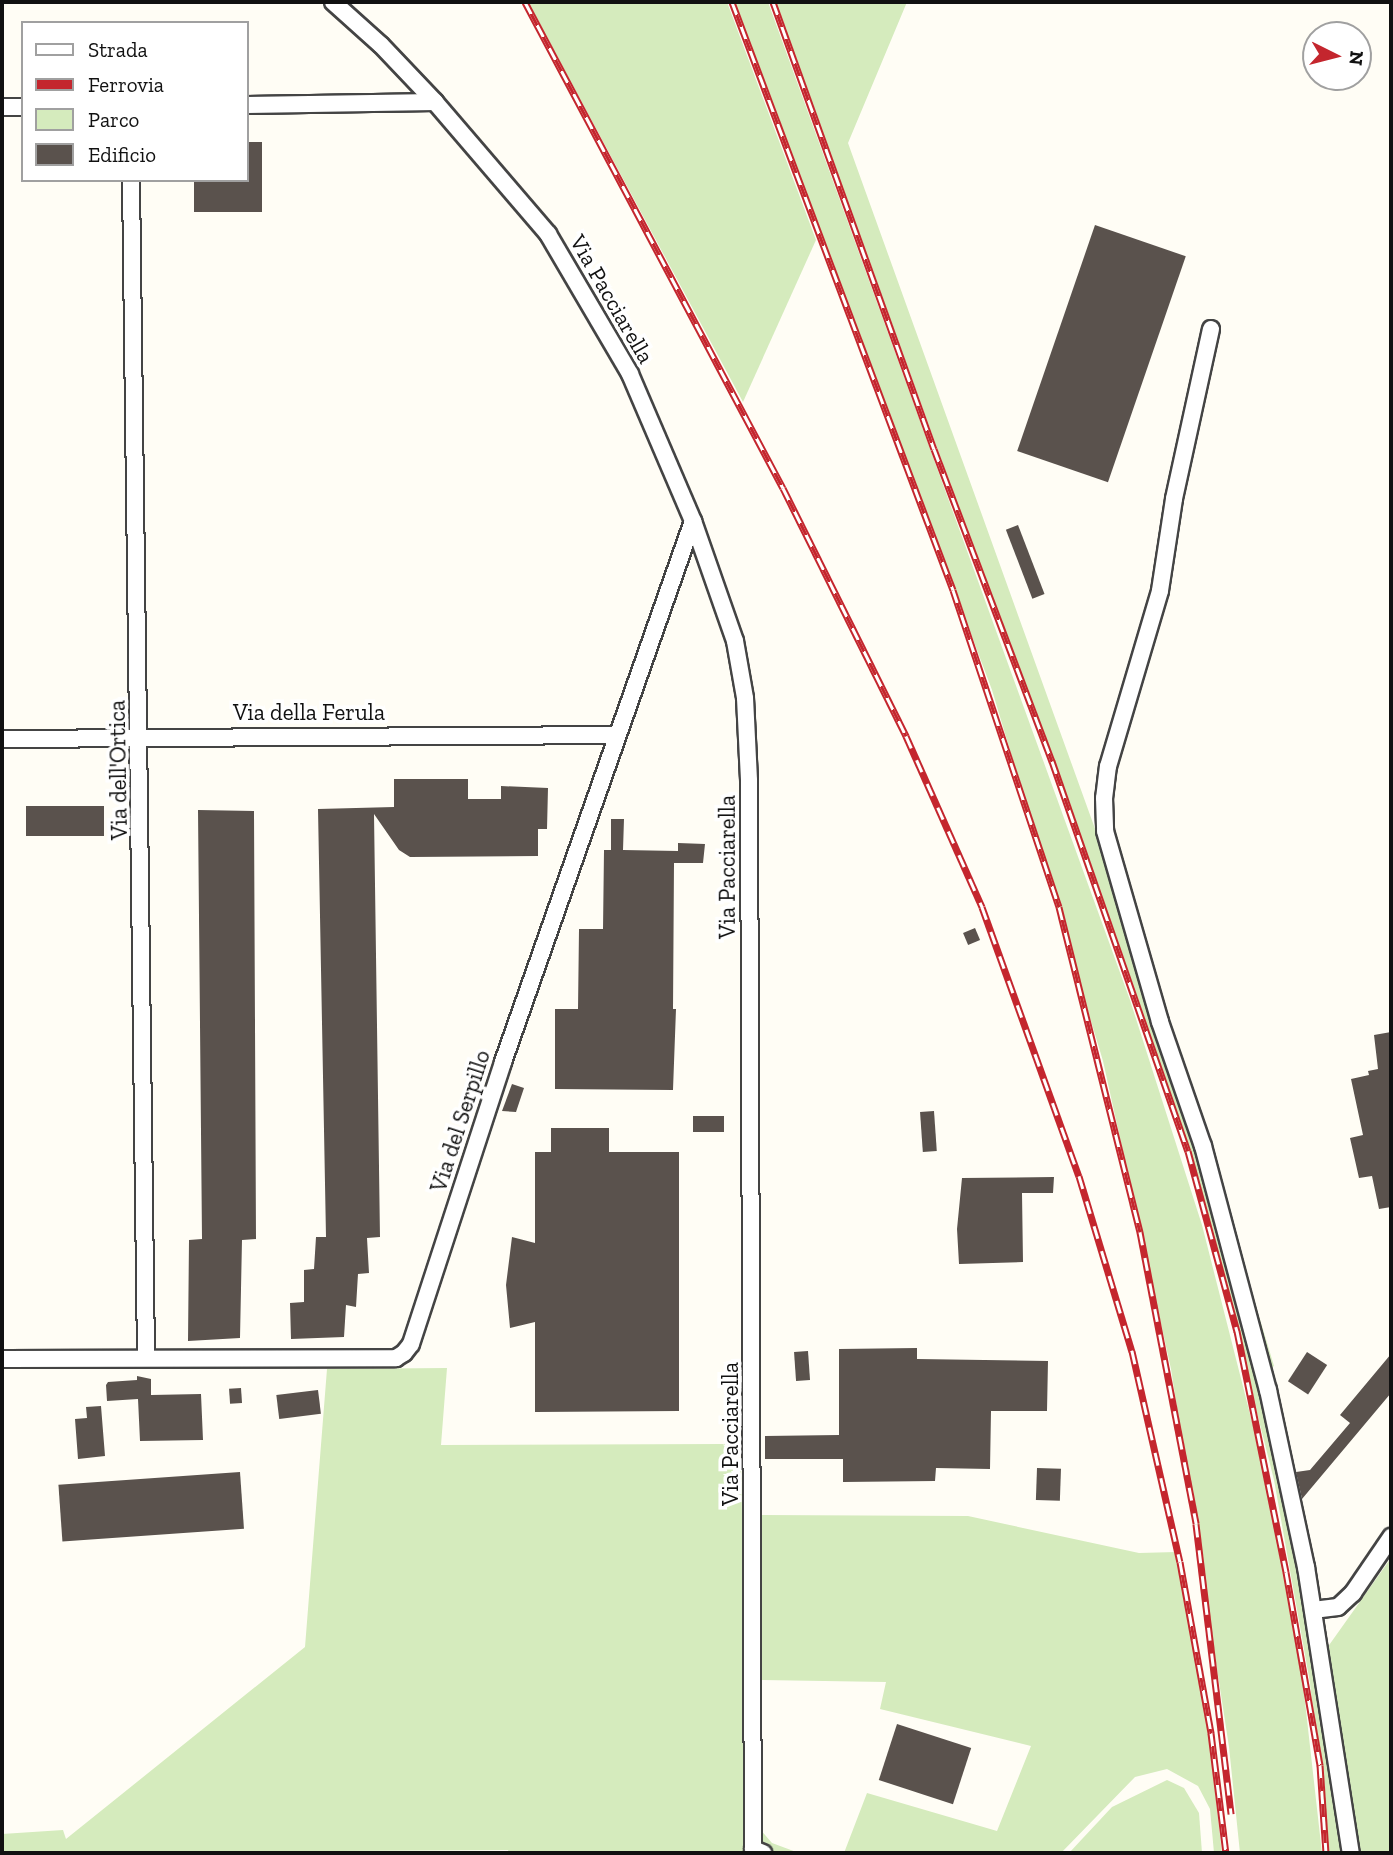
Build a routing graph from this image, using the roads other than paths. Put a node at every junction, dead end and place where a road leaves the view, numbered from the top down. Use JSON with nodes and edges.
{"nodes":[{"id":1,"x":333,"y":2,"type":"edge"},
{"id":2,"x":435,"y":102,"type":"junction"},
{"id":3,"x":248,"y":105,"type":"edge"},
{"id":4,"x":2,"y":107,"type":"edge"},
{"id":5,"x":21,"y":107,"type":"edge"},
{"id":6,"x":131,"y":182,"type":"edge"},
{"id":7,"x":1211,"y":329,"type":"dead end"},
{"id":8,"x":693,"y":521,"type":"junction"},
{"id":9,"x":616,"y":735,"type":"junction"},
{"id":10,"x":140,"y":736,"type":"junction"},
{"id":11,"x":2,"y":739,"type":"edge"},
{"id":12,"x":2,"y":1359,"type":"edge"},
{"id":13,"x":146,"y":1359,"type":"junction"},
{"id":14,"x":1391,"y":1537,"type":"edge"},
{"id":15,"x":1313,"y":1610,"type":"junction"},
{"id":16,"x":763,"y":1853,"type":"edge"},
{"id":17,"x":1351,"y":1853,"type":"edge"}],
"edges":[{"from":1,"to":2,"type":"street","name":"Via Pacciarella"},
{"from":2,"to":3,"type":"street"},
{"from":2,"to":8,"type":"street","name":"Via Pacciarella"},
{"from":4,"to":5,"type":"street"},
{"from":6,"to":10,"type":"street","name":"Via dell'Ortica"},
{"from":7,"to":15,"type":"street"},
{"from":8,"to":9,"type":"street","name":"Via del Serpillo"},
{"from":8,"to":16,"type":"street","name":"Via Pacciarella"},
{"from":9,"to":10,"type":"street","name":"Via della Ferula"},
{"from":9,"to":13,"type":"street","name":"Via del Serpillo"},
{"from":10,"to":11,"type":"street","name":"Via della Ferula"},
{"from":10,"to":13,"type":"street","name":"Via dell'Ortica"},
{"from":12,"to":13,"type":"street","name":"Via del Serpillo"},
{"from":14,"to":15,"type":"street"},
{"from":15,"to":17,"type":"street"}]}
